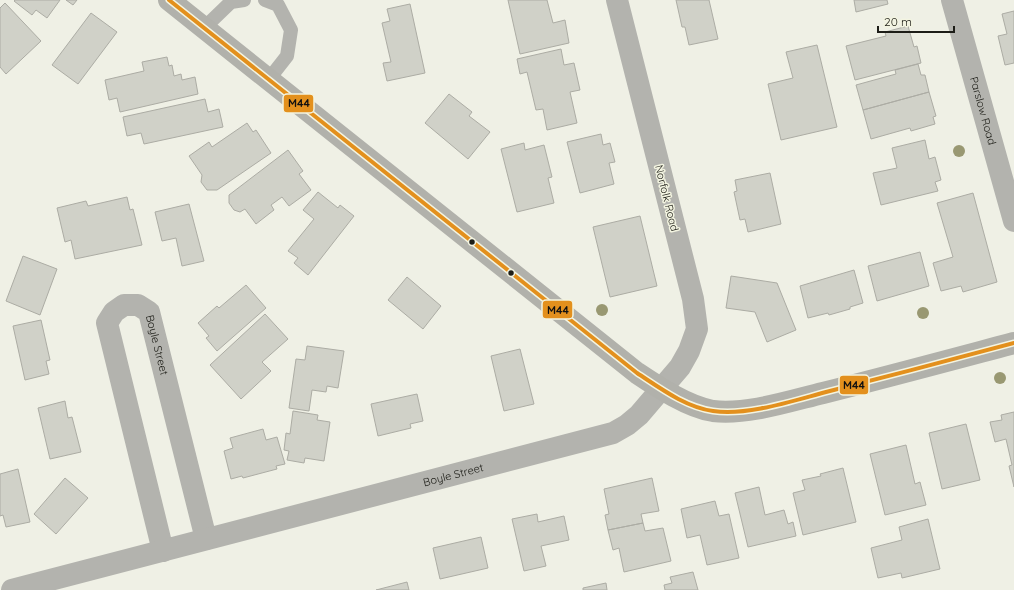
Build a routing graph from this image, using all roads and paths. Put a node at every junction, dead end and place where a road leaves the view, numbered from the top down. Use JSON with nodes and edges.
{"nodes":[{"id":1,"x":169,"y":0,"type":"edge"},
{"id":2,"x":244,"y":0,"type":"edge"},
{"id":3,"x":265,"y":0,"type":"edge"},
{"id":4,"x":617,"y":0,"type":"edge"},
{"id":5,"x":952,"y":0,"type":"edge"},
{"id":6,"x":204,"y":28,"type":"junction"},
{"id":7,"x":269,"y":78,"type":"junction"},
{"id":8,"x":1014,"y":221,"type":"edge"},
{"id":9,"x":1014,"y":343,"type":"edge"},
{"id":10,"x":662,"y":389,"type":"junction"},
{"id":11,"x":206,"y":539,"type":"junction"},
{"id":12,"x":163,"y":550,"type":"junction"},
{"id":13,"x":12,"y":590,"type":"edge"}],
"edges":[{"from":1,"to":6,"type":"street"},
{"from":2,"to":6,"type":"lane"},
{"from":3,"to":7,"type":"lane"},
{"from":4,"to":10,"type":"street","name":"Norfolk Road"},
{"from":5,"to":8,"type":"street","name":"Parslow Road"},
{"from":6,"to":7,"type":"street"},
{"from":7,"to":10,"type":"street"},
{"from":9,"to":10,"type":"street"},
{"from":10,"to":11,"type":"street","name":"Boyle Street"},
{"from":11,"to":12,"type":"street","name":"Boyle Street"},
{"from":11,"to":12,"type":"street","name":"Boyle Street"},
{"from":12,"to":13,"type":"street","name":"Boyle Street"}]}
